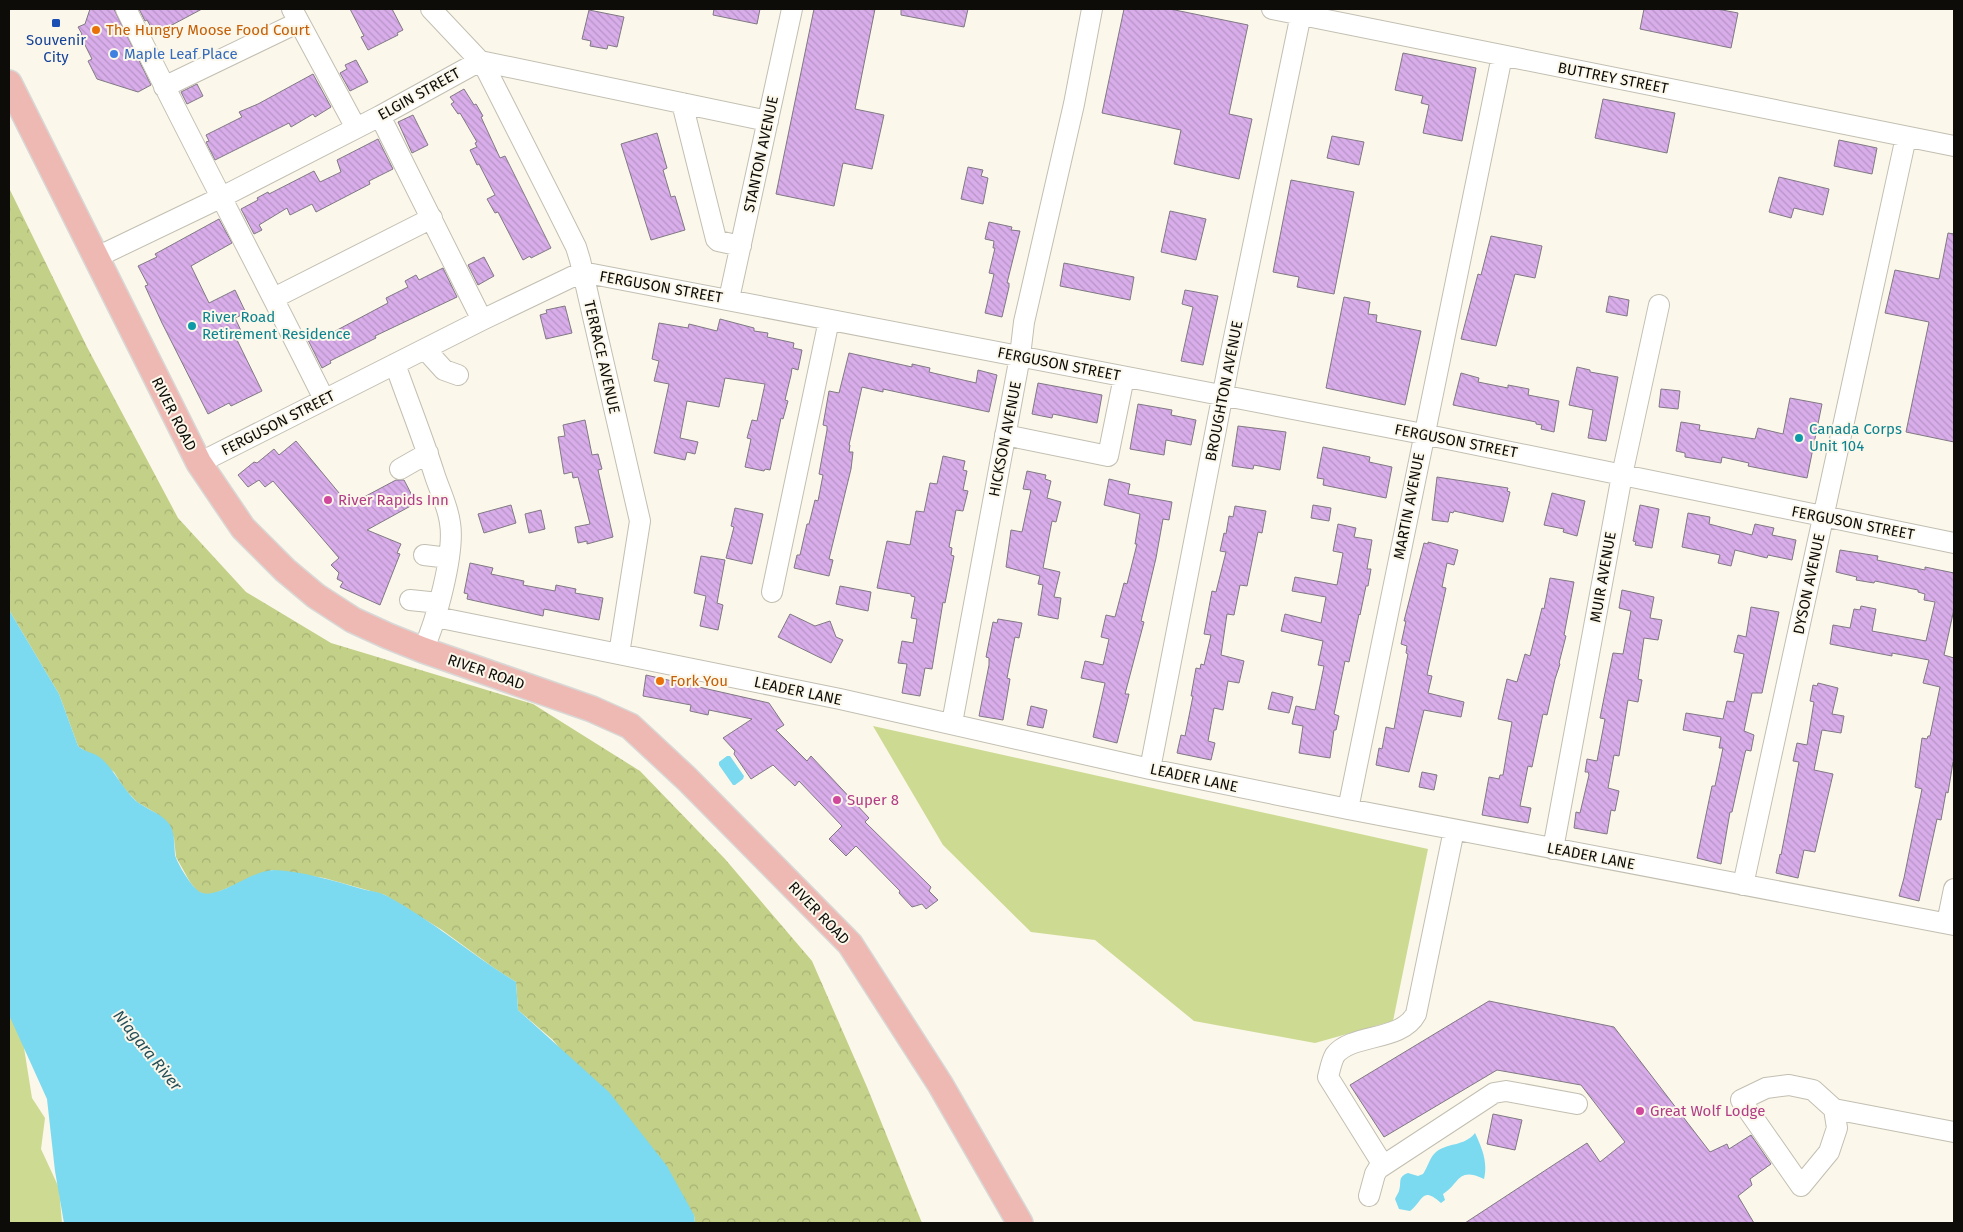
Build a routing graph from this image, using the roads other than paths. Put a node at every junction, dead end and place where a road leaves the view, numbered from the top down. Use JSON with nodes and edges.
{"nodes":[{"id":1,"x":126,"y":9,"type":"edge"},
{"id":2,"x":431,"y":9,"type":"edge"},
{"id":3,"x":792,"y":9,"type":"edge"},
{"id":4,"x":1092,"y":9,"type":"edge"},
{"id":5,"x":1272,"y":9,"type":"edge"},
{"id":6,"x":1301,"y":14,"type":"junction"},
{"id":7,"x":296,"y":15,"type":"edge"},
{"id":8,"x":1502,"y":56,"type":"junction"},
{"id":9,"x":480,"y":61,"type":"junction"},
{"id":10,"x":9,"y":82,"type":"edge"},
{"id":11,"x":164,"y":87,"type":"junction"},
{"id":12,"x":682,"y":103,"type":"junction"},
{"id":13,"x":380,"y":116,"type":"junction"},
{"id":14,"x":768,"y":121,"type":"junction"},
{"id":15,"x":356,"y":128,"type":"junction"},
{"id":16,"x":1906,"y":137,"type":"junction"},
{"id":17,"x":1954,"y":146,"type":"edge"},
{"id":18,"x":220,"y":198,"type":"junction"},
{"id":19,"x":432,"y":218,"type":"junction"},
{"id":20,"x":740,"y":246,"type":"junction"},
{"id":21,"x":95,"y":258,"type":"junction"},
{"id":22,"x":582,"y":272,"type":"junction"},
{"id":23,"x":274,"y":298,"type":"junction"},
{"id":24,"x":729,"y":299,"type":"junction"},
{"id":25,"x":1659,"y":305,"type":"dead end"},
{"id":26,"x":482,"y":320,"type":"junction"},
{"id":27,"x":829,"y":320,"type":"junction"},
{"id":28,"x":425,"y":349,"type":"junction"},
{"id":29,"x":1020,"y":356,"type":"junction"},
{"id":30,"x":394,"y":364,"type":"junction"},
{"id":31,"x":458,"y":375,"type":"dead end"},
{"id":32,"x":1124,"y":377,"type":"junction"},
{"id":33,"x":1223,"y":397,"type":"junction"},
{"id":34,"x":324,"y":399,"type":"junction"},
{"id":35,"x":1423,"y":434,"type":"junction"},
{"id":36,"x":1006,"y":435,"type":"junction"},
{"id":37,"x":428,"y":454,"type":"junction"},
{"id":38,"x":199,"y":463,"type":"junction"},
{"id":39,"x":400,"y":469,"type":"dead end"},
{"id":40,"x":1622,"y":474,"type":"junction"},
{"id":41,"x":1822,"y":517,"type":"junction"},
{"id":42,"x":1954,"y":543,"type":"edge"},
{"id":43,"x":424,"y":555,"type":"dead end"},
{"id":44,"x":448,"y":558,"type":"junction"},
{"id":45,"x":772,"y":592,"type":"dead end"},
{"id":46,"x":410,"y":600,"type":"dead end"},
{"id":47,"x":438,"y":610,"type":"junction"},
{"id":48,"x":423,"y":650,"type":"junction"},
{"id":49,"x":619,"y":654,"type":"junction"},
{"id":50,"x":952,"y":723,"type":"junction"},
{"id":51,"x":1150,"y":769,"type":"junction"},
{"id":52,"x":1348,"y":809,"type":"junction"},
{"id":53,"x":1454,"y":830,"type":"junction"},
{"id":54,"x":1553,"y":849,"type":"junction"},
{"id":55,"x":1743,"y":885,"type":"junction"},
{"id":56,"x":1954,"y":889,"type":"edge"},
{"id":57,"x":1951,"y":924,"type":"edge"},
{"id":58,"x":1577,"y":1104,"type":"dead end"},
{"id":59,"x":1834,"y":1109,"type":"junction"},
{"id":60,"x":1954,"y":1132,"type":"edge"},
{"id":61,"x":1383,"y":1165,"type":"junction"},
{"id":62,"x":1369,"y":1196,"type":"dead end"},
{"id":63,"x":1020,"y":1223,"type":"edge"}],
"edges":[{"from":1,"to":11,"type":"street"},
{"from":2,"to":9,"type":"street","name":"TERRACE AVENUE"},
{"from":3,"to":14,"type":"street","name":"STANTON AVENUE"},
{"from":4,"to":29,"type":"street","name":"HICKSON AVENUE"},
{"from":5,"to":6,"type":"street","name":"BUTTREY STREET"},
{"from":6,"to":8,"type":"street","name":"BUTTREY STREET"},
{"from":6,"to":33,"type":"street","name":"BROUGHTON AVENUE"},
{"from":7,"to":11,"type":"street"},
{"from":7,"to":15,"type":"street"},
{"from":8,"to":16,"type":"street","name":"BUTTREY STREET"},
{"from":8,"to":35,"type":"street","name":"MARTIN AVENUE"},
{"from":9,"to":12,"type":"street"},
{"from":9,"to":13,"type":"street","name":"ELGIN STREET"},
{"from":9,"to":22,"type":"street","name":"TERRACE AVENUE"},
{"from":10,"to":21,"type":"main road","name":"RIVER ROAD"},
{"from":11,"to":18,"type":"street"},
{"from":12,"to":14,"type":"street"},
{"from":12,"to":20,"type":"street"},
{"from":13,"to":15,"type":"street","name":"ELGIN STREET"},
{"from":13,"to":19,"type":"street"},
{"from":14,"to":20,"type":"street","name":"STANTON AVENUE"},
{"from":15,"to":18,"type":"street","name":"ELGIN STREET"},
{"from":16,"to":17,"type":"street","name":"BUTTREY STREET"},
{"from":16,"to":41,"type":"street","name":"DYSON AVENUE"},
{"from":18,"to":21,"type":"street","name":"ELGIN STREET"},
{"from":18,"to":23,"type":"street"},
{"from":19,"to":23,"type":"street"},
{"from":19,"to":26,"type":"street"},
{"from":20,"to":24,"type":"street","name":"STANTON AVENUE"},
{"from":21,"to":38,"type":"main road","name":"RIVER ROAD"},
{"from":22,"to":24,"type":"street","name":"FERGUSON STREET"},
{"from":22,"to":26,"type":"street","name":"FERGUSON STREET"},
{"from":22,"to":49,"type":"street","name":"TERRACE AVENUE"},
{"from":23,"to":34,"type":"street"},
{"from":24,"to":27,"type":"street","name":"FERGUSON STREET"},
{"from":25,"to":40,"type":"street","name":"MUIR AVENUE"},
{"from":26,"to":28,"type":"street","name":"FERGUSON STREET"},
{"from":27,"to":29,"type":"street","name":"FERGUSON STREET"},
{"from":27,"to":45,"type":"street"},
{"from":28,"to":30,"type":"street","name":"FERGUSON STREET"},
{"from":28,"to":31,"type":"street"},
{"from":29,"to":32,"type":"street","name":"FERGUSON STREET"},
{"from":29,"to":36,"type":"street","name":"HICKSON AVENUE"},
{"from":30,"to":34,"type":"street","name":"FERGUSON STREET"},
{"from":30,"to":37,"type":"street"},
{"from":32,"to":33,"type":"street","name":"FERGUSON STREET"},
{"from":32,"to":36,"type":"street"},
{"from":33,"to":35,"type":"street","name":"FERGUSON STREET"},
{"from":33,"to":51,"type":"street","name":"BROUGHTON AVENUE"},
{"from":34,"to":38,"type":"street","name":"FERGUSON STREET"},
{"from":35,"to":40,"type":"street","name":"FERGUSON STREET"},
{"from":35,"to":52,"type":"street","name":"MARTIN AVENUE"},
{"from":36,"to":50,"type":"street","name":"HICKSON AVENUE"},
{"from":37,"to":39,"type":"street"},
{"from":37,"to":44,"type":"street"},
{"from":38,"to":48,"type":"main road","name":"RIVER ROAD"},
{"from":40,"to":41,"type":"street","name":"FERGUSON STREET"},
{"from":40,"to":54,"type":"street","name":"MUIR AVENUE"},
{"from":41,"to":42,"type":"street","name":"FERGUSON STREET"},
{"from":41,"to":55,"type":"street","name":"DYSON AVENUE"},
{"from":43,"to":44,"type":"street"},
{"from":44,"to":47,"type":"street"},
{"from":46,"to":47,"type":"street","name":"LEADER LANE"},
{"from":47,"to":48,"type":"street"},
{"from":47,"to":49,"type":"street","name":"LEADER LANE"},
{"from":48,"to":63,"type":"main road","name":"RIVER ROAD"},
{"from":49,"to":50,"type":"street","name":"LEADER LANE"},
{"from":50,"to":51,"type":"street","name":"LEADER LANE"},
{"from":51,"to":52,"type":"street","name":"LEADER LANE"},
{"from":52,"to":53,"type":"street","name":"LEADER LANE"},
{"from":53,"to":54,"type":"street","name":"LEADER LANE"},
{"from":53,"to":61,"type":"street"},
{"from":54,"to":55,"type":"street","name":"LEADER LANE"},
{"from":55,"to":57,"type":"street","name":"LEADER LANE"},
{"from":56,"to":57,"type":"street"},
{"from":58,"to":61,"type":"street"},
{"from":59,"to":59,"type":"street"},
{"from":59,"to":60,"type":"street"},
{"from":61,"to":62,"type":"street"}]}
